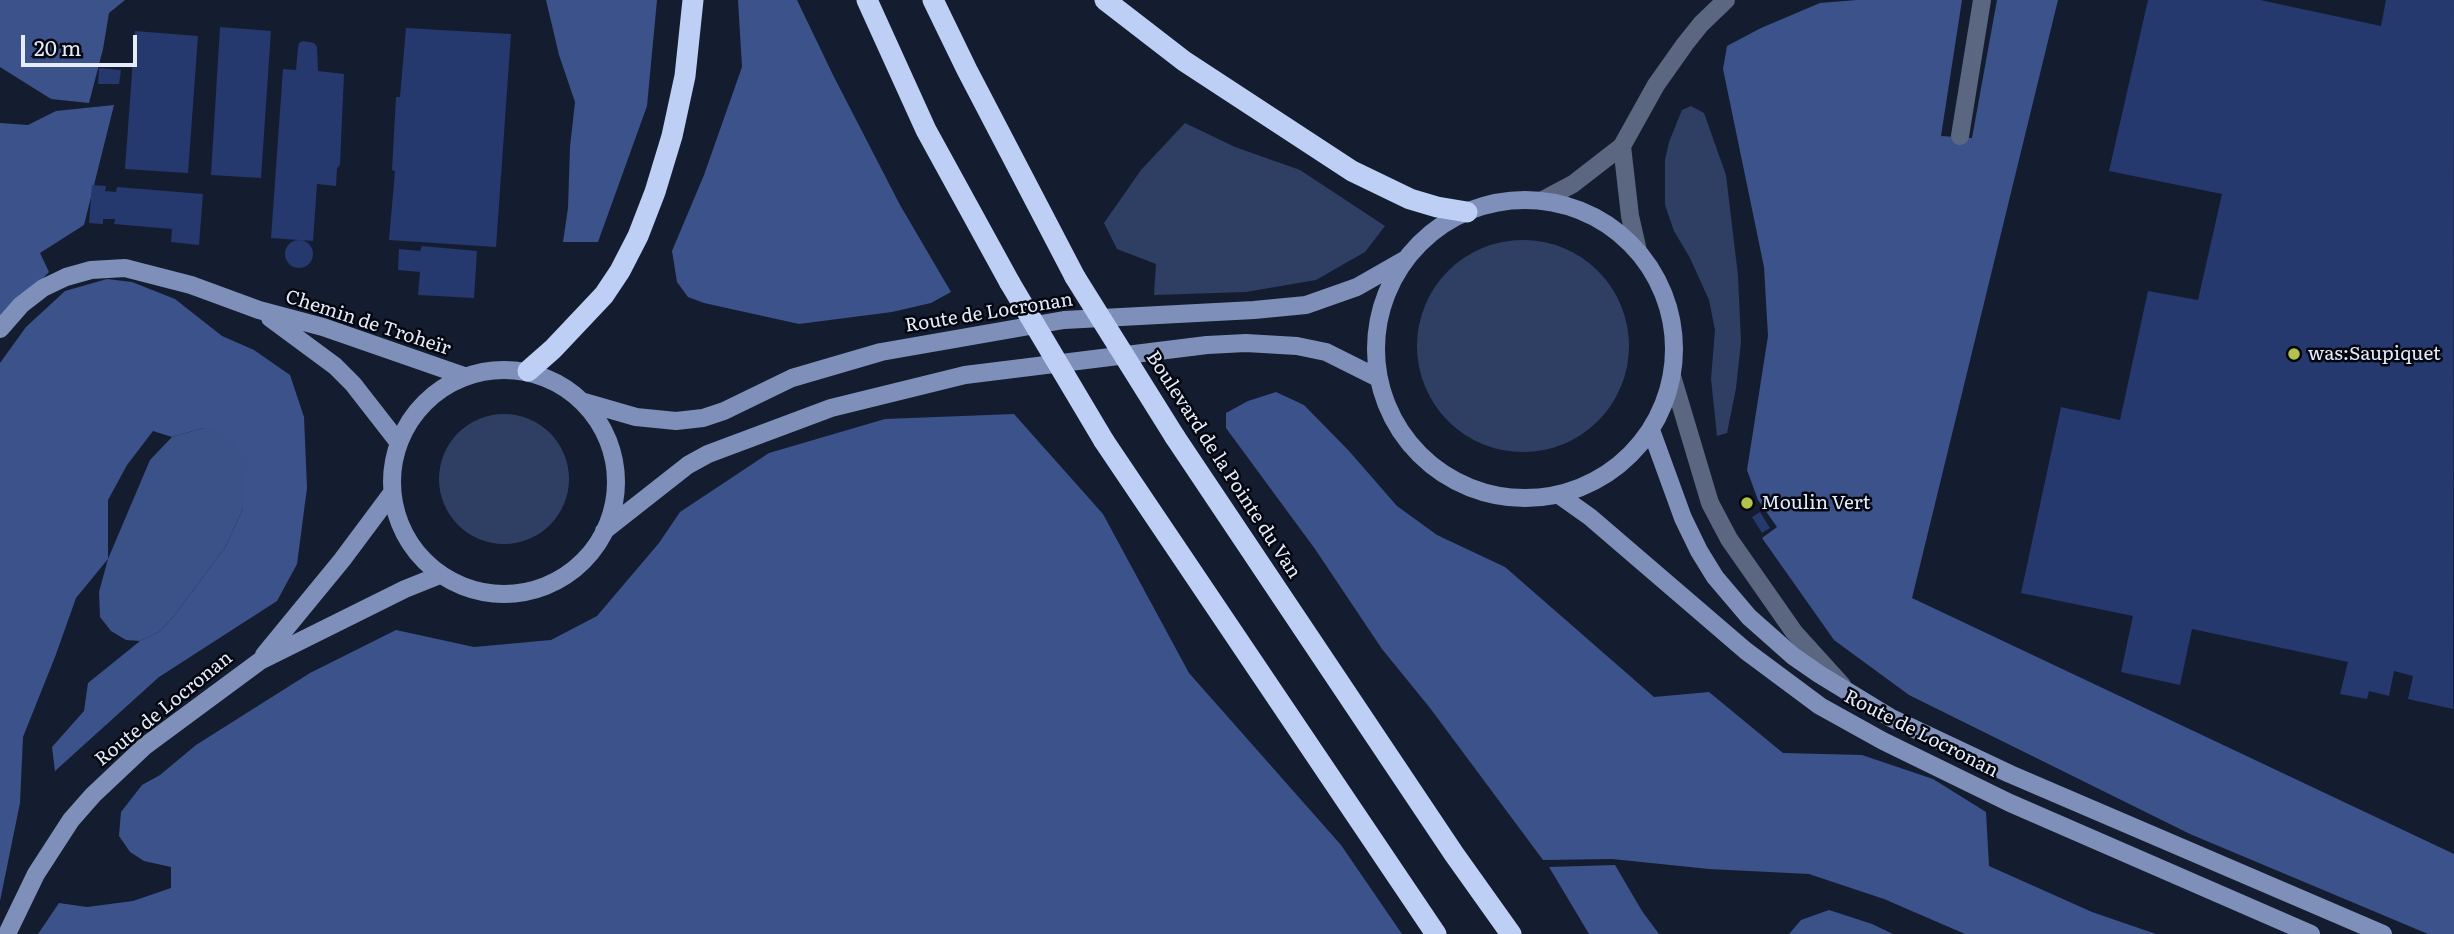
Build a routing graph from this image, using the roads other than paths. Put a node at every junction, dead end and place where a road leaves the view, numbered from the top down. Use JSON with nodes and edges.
{"nodes":[{"id":1,"x":694,"y":0,"type":"edge"},
{"id":2,"x":867,"y":0,"type":"edge"},
{"id":3,"x":933,"y":0,"type":"edge"},
{"id":4,"x":1105,"y":0,"type":"edge"},
{"id":5,"x":1726,"y":0,"type":"edge"},
{"id":6,"x":1982,"y":0,"type":"edge"},
{"id":7,"x":1960,"y":136,"type":"dead end"},
{"id":8,"x":1622,"y":146,"type":"junction"},
{"id":9,"x":1541,"y":201,"type":"junction"},
{"id":10,"x":1467,"y":212,"type":"junction"},
{"id":11,"x":1638,"y":251,"type":"junction"},
{"id":12,"x":1406,"y":259,"type":"junction"},
{"id":13,"x":259,"y":310,"type":"junction"},
{"id":14,"x":0,"y":329,"type":"edge"},
{"id":15,"x":528,"y":372,"type":"junction"},
{"id":16,"x":464,"y":376,"type":"junction"},
{"id":17,"x":1672,"y":376,"type":"junction"},
{"id":18,"x":1378,"y":378,"type":"junction"},
{"id":19,"x":584,"y":402,"type":"junction"},
{"id":20,"x":1651,"y":430,"type":"junction"},
{"id":21,"x":399,"y":443,"type":"junction"},
{"id":22,"x":392,"y":494,"type":"junction"},
{"id":23,"x":1559,"y":495,"type":"junction"},
{"id":24,"x":604,"y":531,"type":"junction"},
{"id":25,"x":440,"y":575,"type":"junction"},
{"id":26,"x":260,"y":660,"type":"junction"},
{"id":27,"x":1854,"y":697,"type":"junction"},
{"id":28,"x":7,"y":934,"type":"edge"},
{"id":29,"x":1436,"y":934,"type":"edge"},
{"id":30,"x":1511,"y":934,"type":"edge"},
{"id":31,"x":2311,"y":934,"type":"edge"},
{"id":32,"x":2383,"y":934,"type":"edge"}],
"edges":[{"from":1,"to":15,"type":"highway"},
{"from":2,"to":29,"type":"highway","bridge":true},
{"from":3,"to":30,"type":"highway","name":"Boulevard de la Pointe du Van","bridge":true},
{"from":4,"to":10,"type":"highway"},
{"from":5,"to":8,"type":"street"},
{"from":6,"to":7,"type":"street"},
{"from":8,"to":9,"type":"street"},
{"from":8,"to":11,"type":"street"},
{"from":9,"to":10,"type":"main road"},
{"from":9,"to":11,"type":"main road"},
{"from":10,"to":12,"type":"main road"},
{"from":11,"to":17,"type":"main road"},
{"from":12,"to":18,"type":"main road"},
{"from":12,"to":19,"type":"main road","name":"Route de Locronan"},
{"from":13,"to":14,"type":"main road","name":"Chemin de Troheïr"},
{"from":13,"to":16,"type":"main road","name":"Chemin de Troheïr"},
{"from":13,"to":21,"type":"main road","name":"Chemin de Troheïr"},
{"from":15,"to":16,"type":"main road"},
{"from":15,"to":19,"type":"main road"},
{"from":16,"to":21,"type":"main road"},
{"from":17,"to":20,"type":"main road"},
{"from":17,"to":27,"type":"street","name":"Route de Locronan"},
{"from":18,"to":23,"type":"main road"},
{"from":18,"to":24,"type":"main road"},
{"from":19,"to":24,"type":"main road"},
{"from":20,"to":23,"type":"main road"},
{"from":20,"to":27,"type":"main road","name":"Route de Locronan"},
{"from":21,"to":22,"type":"main road"},
{"from":22,"to":25,"type":"main road"},
{"from":22,"to":26,"type":"main road","name":"Route de Locronan"},
{"from":23,"to":31,"type":"main road","name":"Route de Locronan"},
{"from":24,"to":25,"type":"main road"},
{"from":25,"to":26,"type":"main road","name":"Route de Locronan"},
{"from":26,"to":28,"type":"main road","name":"Route de Locronan"},
{"from":27,"to":32,"type":"main road","name":"Route de Locronan"}]}
